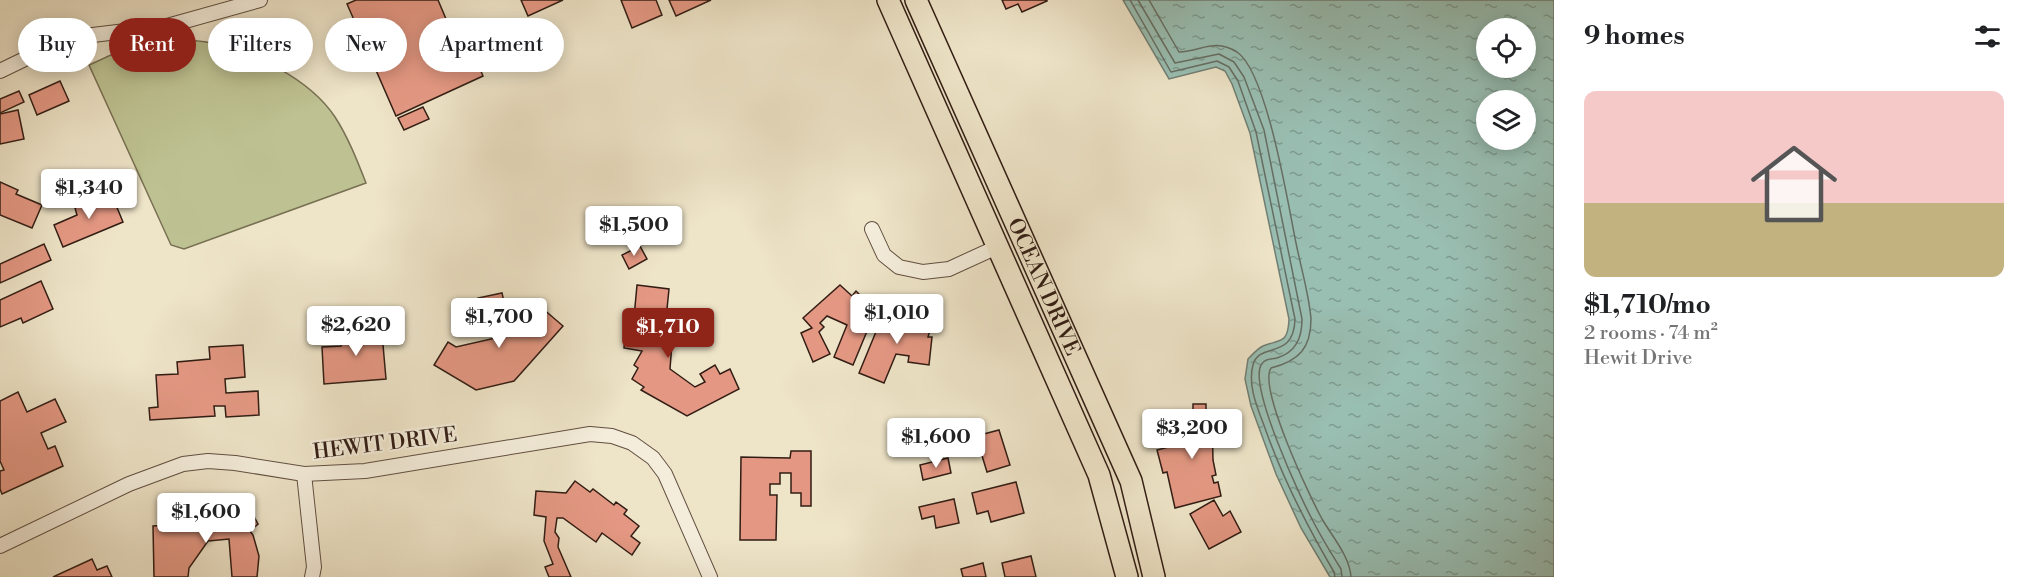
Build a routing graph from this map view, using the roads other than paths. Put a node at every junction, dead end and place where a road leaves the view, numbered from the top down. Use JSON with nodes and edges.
{"nodes":[{"id":1,"x":260,"y":0,"type":"edge"},
{"id":2,"x":888,"y":0,"type":"edge"},
{"id":3,"x":916,"y":0,"type":"edge"},
{"id":4,"x":0,"y":71,"type":"edge"},
{"id":5,"x":872,"y":229,"type":"dead end"},
{"id":6,"x":997,"y":247,"type":"junction"},
{"id":7,"x":304,"y":474,"type":"junction"},
{"id":8,"x":0,"y":546,"type":"edge"},
{"id":9,"x":316,"y":574,"type":"edge"},
{"id":10,"x":710,"y":577,"type":"edge"},
{"id":11,"x":1127,"y":577,"type":"edge"},
{"id":12,"x":1154,"y":577,"type":"edge"}],
"edges":[{"from":1,"to":4,"type":"street"},
{"from":2,"to":6,"type":"main road","name":"OCEAN DRIVE"},
{"from":3,"to":12,"type":"main road","name":"OCEAN DRIVE"},
{"from":5,"to":6,"type":"street"},
{"from":6,"to":11,"type":"main road","name":"OCEAN DRIVE"},
{"from":7,"to":8,"type":"street","name":"HEWIT DRIVE"},
{"from":7,"to":9,"type":"street"},
{"from":7,"to":10,"type":"street","name":"HEWIT DRIVE"}]}
